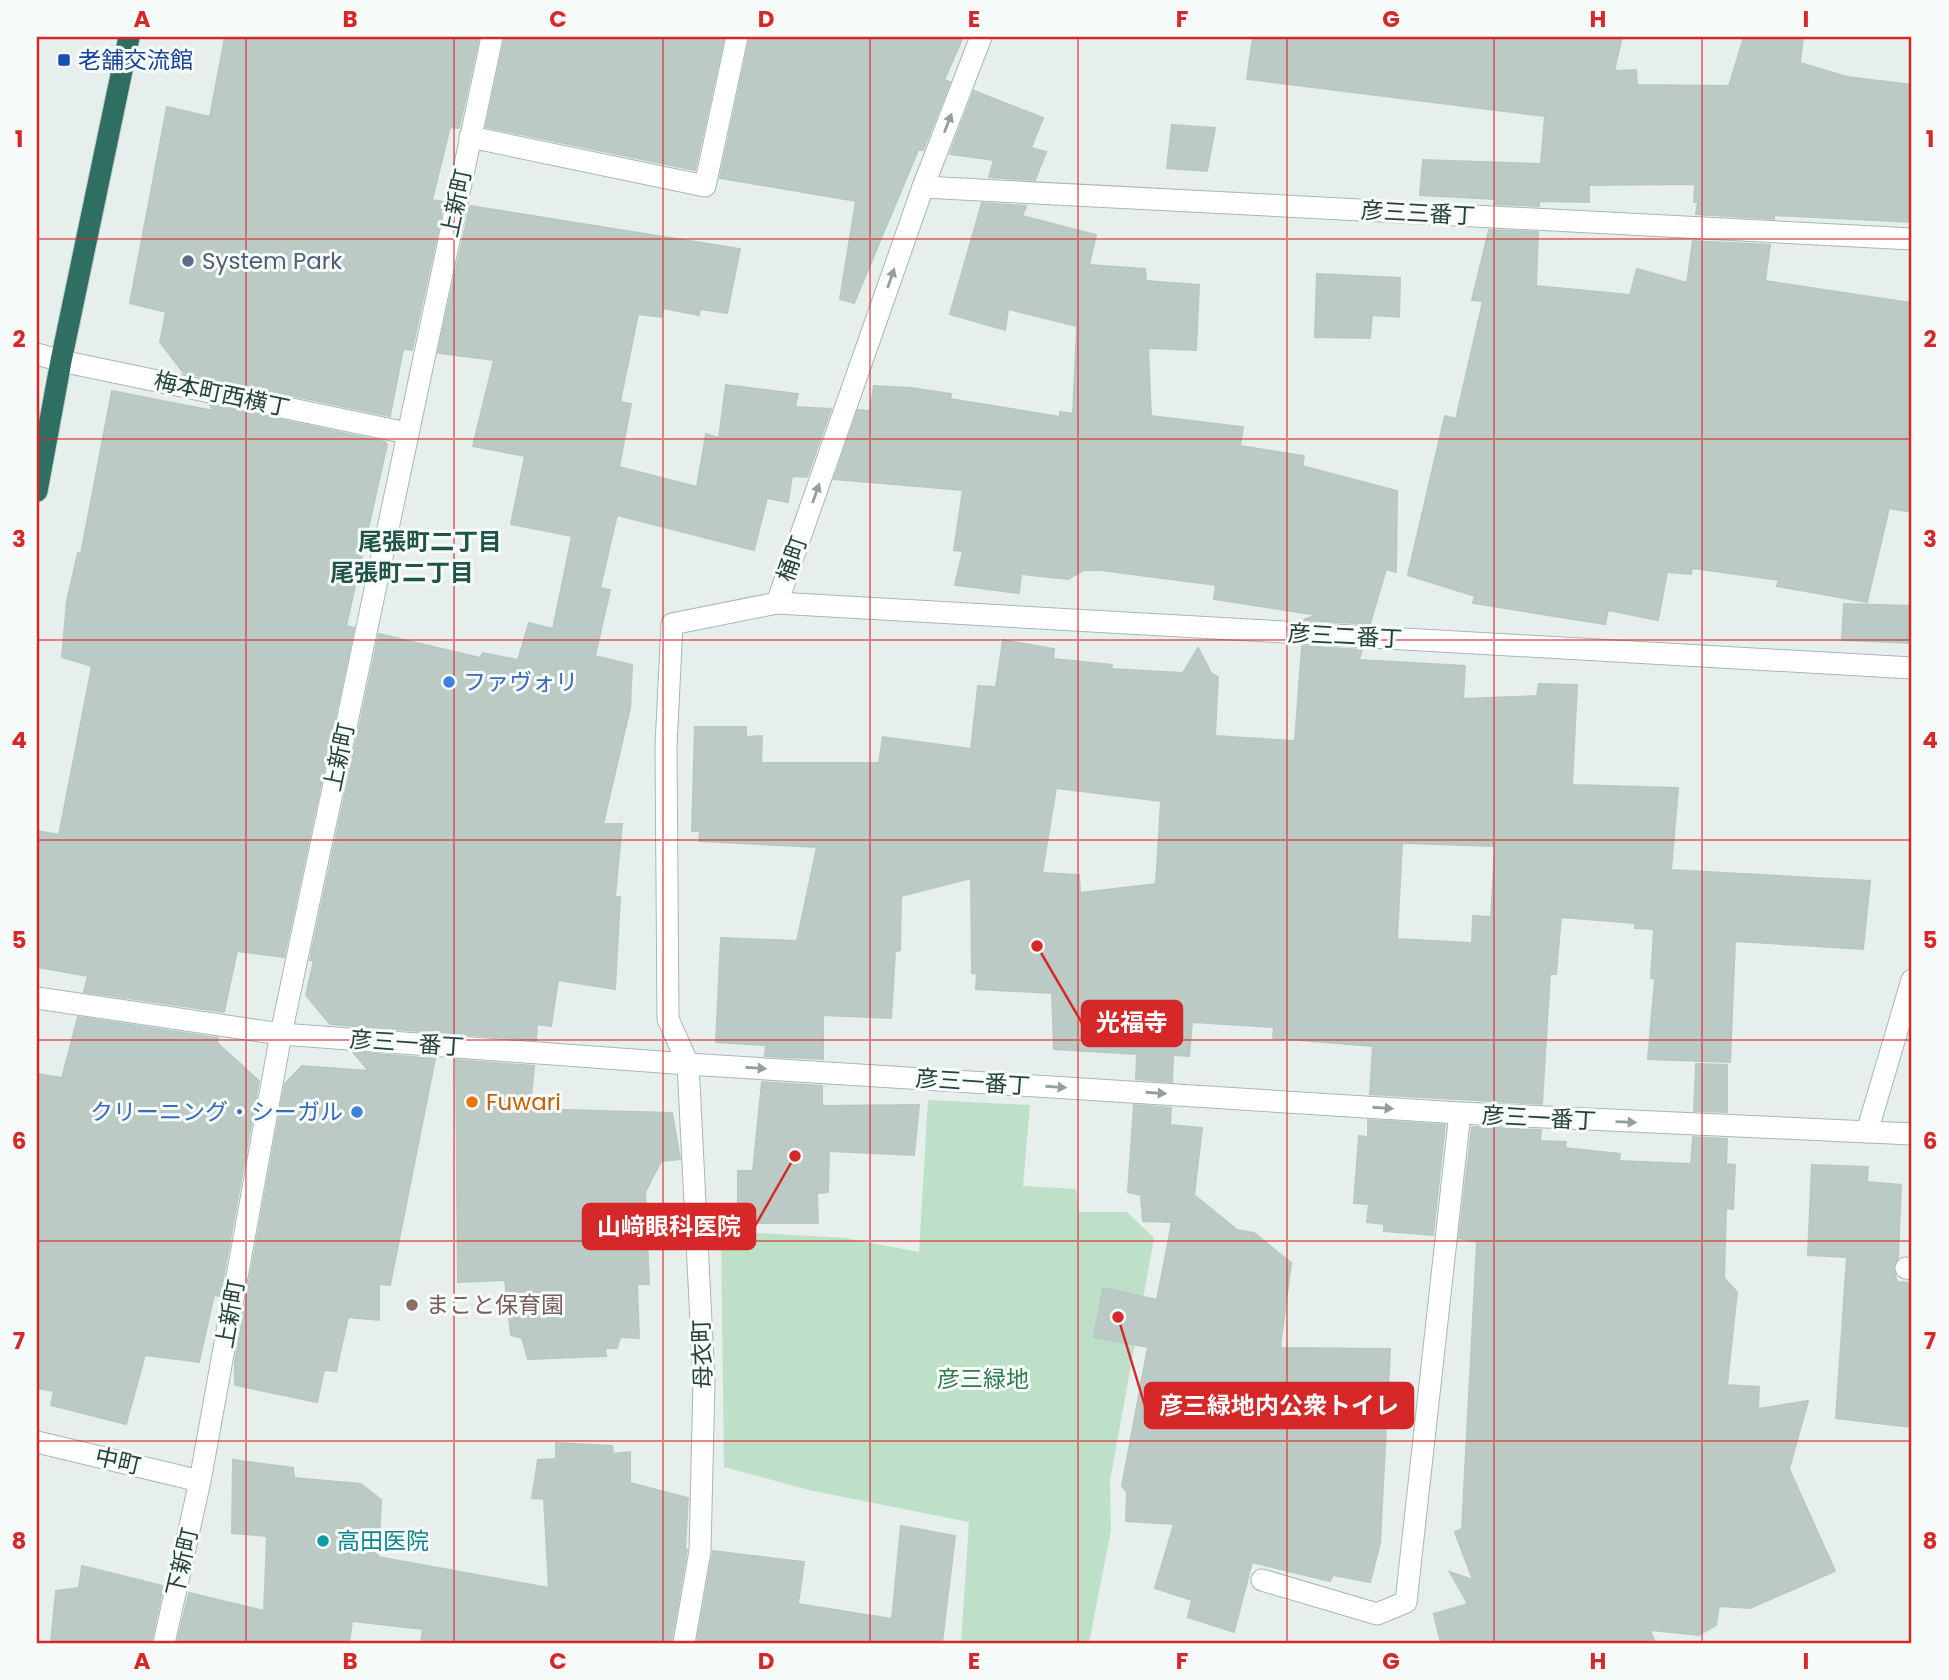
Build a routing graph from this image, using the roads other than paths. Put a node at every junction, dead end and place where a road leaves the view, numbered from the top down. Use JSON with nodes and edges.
{"nodes":[{"id":1,"x":129,"y":37,"type":"edge"},
{"id":2,"x":492,"y":37,"type":"edge"},
{"id":3,"x":737,"y":37,"type":"edge"},
{"id":4,"x":981,"y":37,"type":"edge"},
{"id":5,"x":470,"y":137,"type":"junction"},
{"id":6,"x":923,"y":187,"type":"junction"},
{"id":7,"x":1912,"y":239,"type":"edge"},
{"id":8,"x":37,"y":354,"type":"edge"},
{"id":9,"x":61,"y":361,"type":"junction"},
{"id":10,"x":407,"y":433,"type":"junction"},
{"id":11,"x":37,"y":491,"type":"edge"},
{"id":12,"x":777,"y":603,"type":"junction"},
{"id":13,"x":1912,"y":668,"type":"edge"},
{"id":14,"x":1912,"y":980,"type":"edge"},
{"id":15,"x":37,"y":998,"type":"edge"},
{"id":16,"x":281,"y":1034,"type":"junction"},
{"id":17,"x":688,"y":1063,"type":"junction"},
{"id":18,"x":1460,"y":1113,"type":"junction"},
{"id":19,"x":1867,"y":1132,"type":"junction"},
{"id":20,"x":1912,"y":1134,"type":"edge"},
{"id":21,"x":37,"y":1442,"type":"edge"},
{"id":22,"x":200,"y":1481,"type":"junction"},
{"id":23,"x":1262,"y":1580,"type":"dead end"},
{"id":24,"x":164,"y":1643,"type":"edge"},
{"id":25,"x":684,"y":1643,"type":"edge"}],
"edges":[{"from":1,"to":9,"type":"highway"},
{"from":2,"to":5,"type":"street","name":"上新町"},
{"from":3,"to":5,"type":"street"},
{"from":6,"to":4,"type":"street","name":"桶町","one_way":true},
{"from":5,"to":10,"type":"street","name":"上新町"},
{"from":6,"to":7,"type":"street","name":"彦三三番丁"},
{"from":12,"to":6,"type":"street","name":"桶町","one_way":true},
{"from":8,"to":9,"type":"street","name":"梅本町西横丁"},
{"from":9,"to":10,"type":"street","name":"梅本町西横丁"},
{"from":9,"to":11,"type":"highway"},
{"from":10,"to":16,"type":"street","name":"上新町"},
{"from":12,"to":13,"type":"street","name":"彦三二番丁"},
{"from":12,"to":17,"type":"street","name":"桶町"},
{"from":14,"to":19,"type":"street"},
{"from":15,"to":16,"type":"street","name":"彦三一番丁"},
{"from":16,"to":17,"type":"street","name":"彦三一番丁"},
{"from":16,"to":22,"type":"street","name":"上新町"},
{"from":17,"to":18,"type":"street","name":"彦三一番丁","one_way":true},
{"from":17,"to":25,"type":"street","name":"母衣町"},
{"from":18,"to":19,"type":"street","name":"彦三一番丁","one_way":true},
{"from":18,"to":23,"type":"street"},
{"from":19,"to":20,"type":"street","name":"彦三一番丁"},
{"from":21,"to":22,"type":"street","name":"中町"},
{"from":22,"to":24,"type":"street","name":"下新町"}]}
